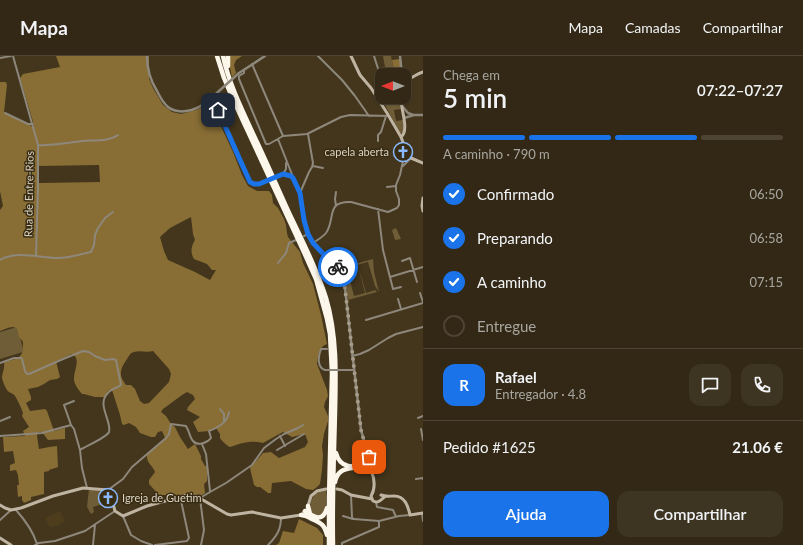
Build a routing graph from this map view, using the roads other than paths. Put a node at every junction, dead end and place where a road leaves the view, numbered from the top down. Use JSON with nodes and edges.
{"nodes":[{"id":1,"x":12,"y":56,"type":"edge"},
{"id":2,"x":147,"y":56,"type":"edge"},
{"id":3,"x":224,"y":56,"type":"edge"},
{"id":4,"x":228,"y":56,"type":"edge"},
{"id":5,"x":266,"y":56,"type":"edge"},
{"id":6,"x":318,"y":56,"type":"edge"},
{"id":7,"x":351,"y":56,"type":"edge"},
{"id":8,"x":374,"y":56,"type":"edge"},
{"id":9,"x":400,"y":56,"type":"edge"},
{"id":10,"x":218,"y":57,"type":"edge"},
{"id":11,"x":0,"y":58,"type":"edge"},
{"id":12,"x":252,"y":64,"type":"junction"},
{"id":13,"x":378,"y":68,"type":"edge"},
{"id":14,"x":401,"y":68,"type":"edge"},
{"id":15,"x":244,"y":69,"type":"junction"},
{"id":16,"x":423,"y":72,"type":"edge"},
{"id":17,"x":228,"y":73,"type":"junction"},
{"id":18,"x":411,"y":78,"type":"edge"},
{"id":19,"x":375,"y":94,"type":"edge"},
{"id":20,"x":212,"y":97,"type":"junction"},
{"id":21,"x":382,"y":104,"type":"edge"},
{"id":22,"x":402,"y":104,"type":"edge"},
{"id":23,"x":404,"y":111,"type":"junction"},
{"id":24,"x":5,"y":113,"type":"dead end"},
{"id":25,"x":387,"y":115,"type":"junction"},
{"id":26,"x":409,"y":115,"type":"junction"},
{"id":27,"x":423,"y":115,"type":"edge"},
{"id":28,"x":369,"y":116,"type":"junction"},
{"id":29,"x":404,"y":118,"type":"junction"},
{"id":30,"x":33,"y":124,"type":"junction"},
{"id":31,"x":308,"y":134,"type":"junction"},
{"id":32,"x":118,"y":135,"type":"dead end"},
{"id":33,"x":283,"y":136,"type":"junction"},
{"id":34,"x":400,"y":137,"type":"junction"},
{"id":35,"x":278,"y":139,"type":"junction"},
{"id":36,"x":378,"y":141,"type":"dead end"},
{"id":37,"x":38,"y":145,"type":"junction"},
{"id":38,"x":406,"y":153,"type":"junction"},
{"id":39,"x":411,"y":158,"type":"junction"},
{"id":40,"x":286,"y":161,"type":"junction"},
{"id":41,"x":423,"y":163,"type":"edge"},
{"id":42,"x":313,"y":166,"type":"junction"},
{"id":43,"x":402,"y":167,"type":"junction"},
{"id":44,"x":323,"y":168,"type":"dead end"},
{"id":45,"x":286,"y":169,"type":"junction"},
{"id":46,"x":290,"y":169,"type":"junction"},
{"id":47,"x":283,"y":174,"type":"junction"},
{"id":48,"x":287,"y":175,"type":"junction"},
{"id":49,"x":293,"y":178,"type":"junction"},
{"id":50,"x":396,"y":186,"type":"junction"},
{"id":51,"x":387,"y":187,"type":"dead end"},
{"id":52,"x":336,"y":192,"type":"dead end"},
{"id":53,"x":300,"y":193,"type":"junction"},
{"id":54,"x":423,"y":198,"type":"edge"},
{"id":55,"x":336,"y":206,"type":"junction"},
{"id":56,"x":378,"y":209,"type":"junction"},
{"id":57,"x":423,"y":211,"type":"edge"},
{"id":58,"x":113,"y":212,"type":"dead end"},
{"id":59,"x":308,"y":234,"type":"junction"},
{"id":60,"x":304,"y":236,"type":"dead end"},
{"id":61,"x":296,"y":240,"type":"dead end"},
{"id":62,"x":313,"y":243,"type":"junction"},
{"id":63,"x":36,"y":256,"type":"junction"},
{"id":64,"x":0,"y":260,"type":"edge"},
{"id":65,"x":402,"y":261,"type":"dead end"},
{"id":66,"x":278,"y":263,"type":"dead end"},
{"id":67,"x":423,"y":267,"type":"edge"},
{"id":68,"x":413,"y":270,"type":"junction"},
{"id":69,"x":390,"y":278,"type":"junction"},
{"id":70,"x":417,"y":282,"type":"dead end"},
{"id":71,"x":400,"y":287,"type":"dead end"},
{"id":72,"x":420,"y":292,"type":"dead end"},
{"id":73,"x":398,"y":299,"type":"dead end"},
{"id":74,"x":423,"y":302,"type":"edge"},
{"id":75,"x":401,"y":309,"type":"junction"},
{"id":76,"x":366,"y":320,"type":"dead end"},
{"id":77,"x":423,"y":328,"type":"edge"},
{"id":78,"x":327,"y":349,"type":"dead end"},
{"id":79,"x":352,"y":356,"type":"junction"},
{"id":80,"x":0,"y":363,"type":"edge"},
{"id":81,"x":354,"y":370,"type":"junction"},
{"id":82,"x":74,"y":401,"type":"dead end"},
{"id":83,"x":220,"y":409,"type":"dead end"},
{"id":84,"x":229,"y":412,"type":"dead end"},
{"id":85,"x":423,"y":416,"type":"edge"},
{"id":86,"x":10,"y":417,"type":"dead end"},
{"id":87,"x":418,"y":418,"type":"dead end"},
{"id":88,"x":0,"y":421,"type":"edge"},
{"id":89,"x":223,"y":422,"type":"junction"},
{"id":90,"x":72,"y":425,"type":"junction"},
{"id":91,"x":302,"y":425,"type":"dead end"},
{"id":92,"x":423,"y":429,"type":"edge"},
{"id":93,"x":304,"y":434,"type":"dead end"},
{"id":94,"x":0,"y":436,"type":"edge"},
{"id":95,"x":280,"y":436,"type":"junction"},
{"id":96,"x":423,"y":440,"type":"edge"},
{"id":97,"x":202,"y":444,"type":"junction"},
{"id":98,"x":285,"y":446,"type":"junction"},
{"id":99,"x":335,"y":446,"type":"junction"},
{"id":100,"x":80,"y":450,"type":"junction"},
{"id":101,"x":277,"y":450,"type":"dead end"},
{"id":102,"x":369,"y":465,"type":"junction"},
{"id":103,"x":374,"y":470,"type":"junction"},
{"id":104,"x":416,"y":479,"type":"dead end"},
{"id":105,"x":423,"y":480,"type":"edge"},
{"id":106,"x":87,"y":488,"type":"junction"},
{"id":107,"x":335,"y":488,"type":"junction"},
{"id":108,"x":326,"y":489,"type":"dead end"},
{"id":109,"x":108,"y":490,"type":"junction"},
{"id":110,"x":210,"y":492,"type":"junction"},
{"id":111,"x":351,"y":495,"type":"junction"},
{"id":112,"x":374,"y":495,"type":"junction"},
{"id":113,"x":180,"y":496,"type":"junction"},
{"id":114,"x":381,"y":497,"type":"junction"},
{"id":115,"x":200,"y":498,"type":"junction"},
{"id":116,"x":376,"y":502,"type":"junction"},
{"id":117,"x":329,"y":503,"type":"junction"},
{"id":118,"x":0,"y":505,"type":"edge"},
{"id":119,"x":308,"y":506,"type":"junction"},
{"id":120,"x":16,"y":509,"type":"junction"},
{"id":121,"x":11,"y":510,"type":"junction"},
{"id":122,"x":115,"y":511,"type":"junction"},
{"id":123,"x":305,"y":511,"type":"junction"},
{"id":124,"x":423,"y":513,"type":"edge"},
{"id":125,"x":301,"y":515,"type":"junction"},
{"id":126,"x":410,"y":515,"type":"junction"},
{"id":127,"x":123,"y":516,"type":"junction"},
{"id":128,"x":343,"y":516,"type":"dead end"},
{"id":129,"x":291,"y":517,"type":"junction"},
{"id":130,"x":310,"y":517,"type":"junction"},
{"id":131,"x":396,"y":517,"type":"junction"},
{"id":132,"x":281,"y":518,"type":"junction"},
{"id":133,"x":353,"y":519,"type":"junction"},
{"id":134,"x":0,"y":520,"type":"edge"},
{"id":135,"x":379,"y":521,"type":"junction"},
{"id":136,"x":423,"y":521,"type":"edge"},
{"id":137,"x":95,"y":524,"type":"junction"},
{"id":138,"x":0,"y":538,"type":"edge"},
{"id":139,"x":36,"y":544,"type":"edge"},
{"id":140,"x":330,"y":544,"type":"edge"},
{"id":141,"x":11,"y":545,"type":"edge"},
{"id":142,"x":93,"y":545,"type":"edge"},
{"id":143,"x":152,"y":545,"type":"edge"},
{"id":144,"x":155,"y":545,"type":"edge"},
{"id":145,"x":201,"y":545,"type":"edge"},
{"id":146,"x":268,"y":545,"type":"edge"},
{"id":147,"x":342,"y":545,"type":"edge"}],
"edges":[{"from":1,"to":11,"type":"street"},
{"from":1,"to":30,"type":"street","name":"Rua de Entre-Rios"},
{"from":2,"to":20,"type":"street"},
{"from":3,"to":17,"type":"highway"},
{"from":4,"to":17,"type":"highway"},
{"from":5,"to":12,"type":"street"},
{"from":6,"to":28,"type":"street"},
{"from":7,"to":19,"type":"main road"},
{"from":8,"to":13,"type":"street"},
{"from":9,"to":14,"type":"street"},
{"from":10,"to":117,"type":"highway"},
{"from":12,"to":15,"type":"street"},
{"from":12,"to":33,"type":"street"},
{"from":15,"to":20,"type":"street","bridge":true},
{"from":15,"to":35,"type":"street"},
{"from":16,"to":18,"type":"main road"},
{"from":17,"to":99,"type":"highway"},
{"from":20,"to":47,"type":"street","bridge":true},
{"from":21,"to":25,"type":"main road"},
{"from":22,"to":23,"type":"main road"},
{"from":23,"to":26,"type":"street"},
{"from":23,"to":29,"type":"main road"},
{"from":24,"to":30,"type":"street"},
{"from":25,"to":28,"type":"street"},
{"from":25,"to":34,"type":"main road"},
{"from":25,"to":36,"type":"street"},
{"from":26,"to":27,"type":"street"},
{"from":26,"to":29,"type":"street"},
{"from":28,"to":31,"type":"street"},
{"from":29,"to":34,"type":"main road"},
{"from":30,"to":37,"type":"street","name":"Rua de Entre-Rios"},
{"from":31,"to":33,"type":"street"},
{"from":31,"to":42,"type":"street"},
{"from":32,"to":37,"type":"street"},
{"from":33,"to":35,"type":"street"},
{"from":34,"to":38,"type":"main road"},
{"from":35,"to":40,"type":"street"},
{"from":37,"to":63,"type":"street","name":"Rua de Entre-Rios"},
{"from":38,"to":39,"type":"main road"},
{"from":38,"to":43,"type":"street"},
{"from":39,"to":41,"type":"main road"},
{"from":39,"to":43,"type":"street"},
{"from":40,"to":45,"type":"street"},
{"from":40,"to":46,"type":"street"},
{"from":42,"to":44,"type":"street"},
{"from":42,"to":53,"type":"street"},
{"from":43,"to":50,"type":"street"},
{"from":45,"to":47,"type":"street"},
{"from":45,"to":48,"type":"street"},
{"from":46,"to":48,"type":"street"},
{"from":46,"to":49,"type":"street"},
{"from":47,"to":48,"type":"street"},
{"from":48,"to":49,"type":"street"},
{"from":49,"to":53,"type":"street"},
{"from":50,"to":51,"type":"street"},
{"from":50,"to":56,"type":"street"},
{"from":52,"to":55,"type":"street"},
{"from":53,"to":59,"type":"street"},
{"from":54,"to":57,"type":"main road"},
{"from":55,"to":56,"type":"street"},
{"from":55,"to":62,"type":"street"},
{"from":56,"to":69,"type":"street"},
{"from":58,"to":63,"type":"street"},
{"from":59,"to":60,"type":"street"},
{"from":59,"to":62,"type":"street"},
{"from":61,"to":66,"type":"street"},
{"from":62,"to":79,"type":"street"},
{"from":63,"to":64,"type":"street"},
{"from":65,"to":68,"type":"street"},
{"from":67,"to":68,"type":"street"},
{"from":68,"to":69,"type":"street"},
{"from":68,"to":70,"type":"street"},
{"from":69,"to":71,"type":"street"},
{"from":72,"to":74,"type":"street"},
{"from":73,"to":75,"type":"street"},
{"from":74,"to":75,"type":"street"},
{"from":75,"to":76,"type":"street"},
{"from":77,"to":79,"type":"street"},
{"from":78,"to":81,"type":"street","bridge":true},
{"from":79,"to":81,"type":"street"},
{"from":80,"to":100,"type":"street"},
{"from":81,"to":102,"type":"street"},
{"from":82,"to":90,"type":"street"},
{"from":83,"to":89,"type":"street"},
{"from":84,"to":89,"type":"street"},
{"from":85,"to":87,"type":"street"},
{"from":86,"to":88,"type":"street"},
{"from":89,"to":97,"type":"street"},
{"from":90,"to":94,"type":"street"},
{"from":90,"to":100,"type":"street"},
{"from":91,"to":95,"type":"street"},
{"from":92,"to":96,"type":"street"},
{"from":93,"to":98,"type":"street"},
{"from":95,"to":98,"type":"street"},
{"from":95,"to":110,"type":"street"},
{"from":97,"to":109,"type":"street"},
{"from":97,"to":110,"type":"street"},
{"from":98,"to":101,"type":"street"},
{"from":99,"to":102,"type":"highway"},
{"from":99,"to":107,"type":"highway"},
{"from":100,"to":106,"type":"street"},
{"from":102,"to":103,"type":"main road"},
{"from":102,"to":103,"type":"main road"},
{"from":102,"to":107,"type":"highway"},
{"from":102,"to":112,"type":"main road"},
{"from":103,"to":112,"type":"main road"},
{"from":104,"to":105,"type":"street"},
{"from":106,"to":109,"type":"main road"},
{"from":106,"to":120,"type":"main road"},
{"from":107,"to":111,"type":"main road"},
{"from":107,"to":140,"type":"highway"},
{"from":108,"to":119,"type":"main road"},
{"from":109,"to":122,"type":"main road"},
{"from":110,"to":115,"type":"street"},
{"from":111,"to":112,"type":"main road"},
{"from":111,"to":133,"type":"street"},
{"from":112,"to":114,"type":"main road"},
{"from":112,"to":116,"type":"main road"},
{"from":113,"to":115,"type":"main road"},
{"from":113,"to":127,"type":"main road"},
{"from":113,"to":144,"type":"street"},
{"from":114,"to":116,"type":"main road"},
{"from":114,"to":126,"type":"main road"},
{"from":115,"to":132,"type":"main road"},
{"from":115,"to":145,"type":"street"},
{"from":116,"to":131,"type":"street"},
{"from":117,"to":130,"type":"highway"},
{"from":117,"to":140,"type":"highway"},
{"from":118,"to":121,"type":"main road"},
{"from":119,"to":123,"type":"main road"},
{"from":119,"to":130,"type":"highway"},
{"from":120,"to":121,"type":"main road"},
{"from":120,"to":139,"type":"street"},
{"from":121,"to":134,"type":"street"},
{"from":122,"to":127,"type":"main road"},
{"from":122,"to":137,"type":"street"},
{"from":123,"to":125,"type":"main road"},
{"from":123,"to":129,"type":"main road"},
{"from":123,"to":130,"type":"highway"},
{"from":124,"to":126,"type":"main road"},
{"from":124,"to":136,"type":"street"},
{"from":125,"to":129,"type":"main road"},
{"from":125,"to":130,"type":"highway"},
{"from":126,"to":131,"type":"street"},
{"from":127,"to":143,"type":"street"},
{"from":128,"to":133,"type":"street"},
{"from":129,"to":132,"type":"main road"},
{"from":130,"to":140,"type":"highway"},
{"from":131,"to":135,"type":"street"},
{"from":132,"to":146,"type":"street"},
{"from":133,"to":135,"type":"street"},
{"from":135,"to":147,"type":"street"},
{"from":137,"to":139,"type":"street"},
{"from":137,"to":142,"type":"street"},
{"from":138,"to":141,"type":"main road"}]}
